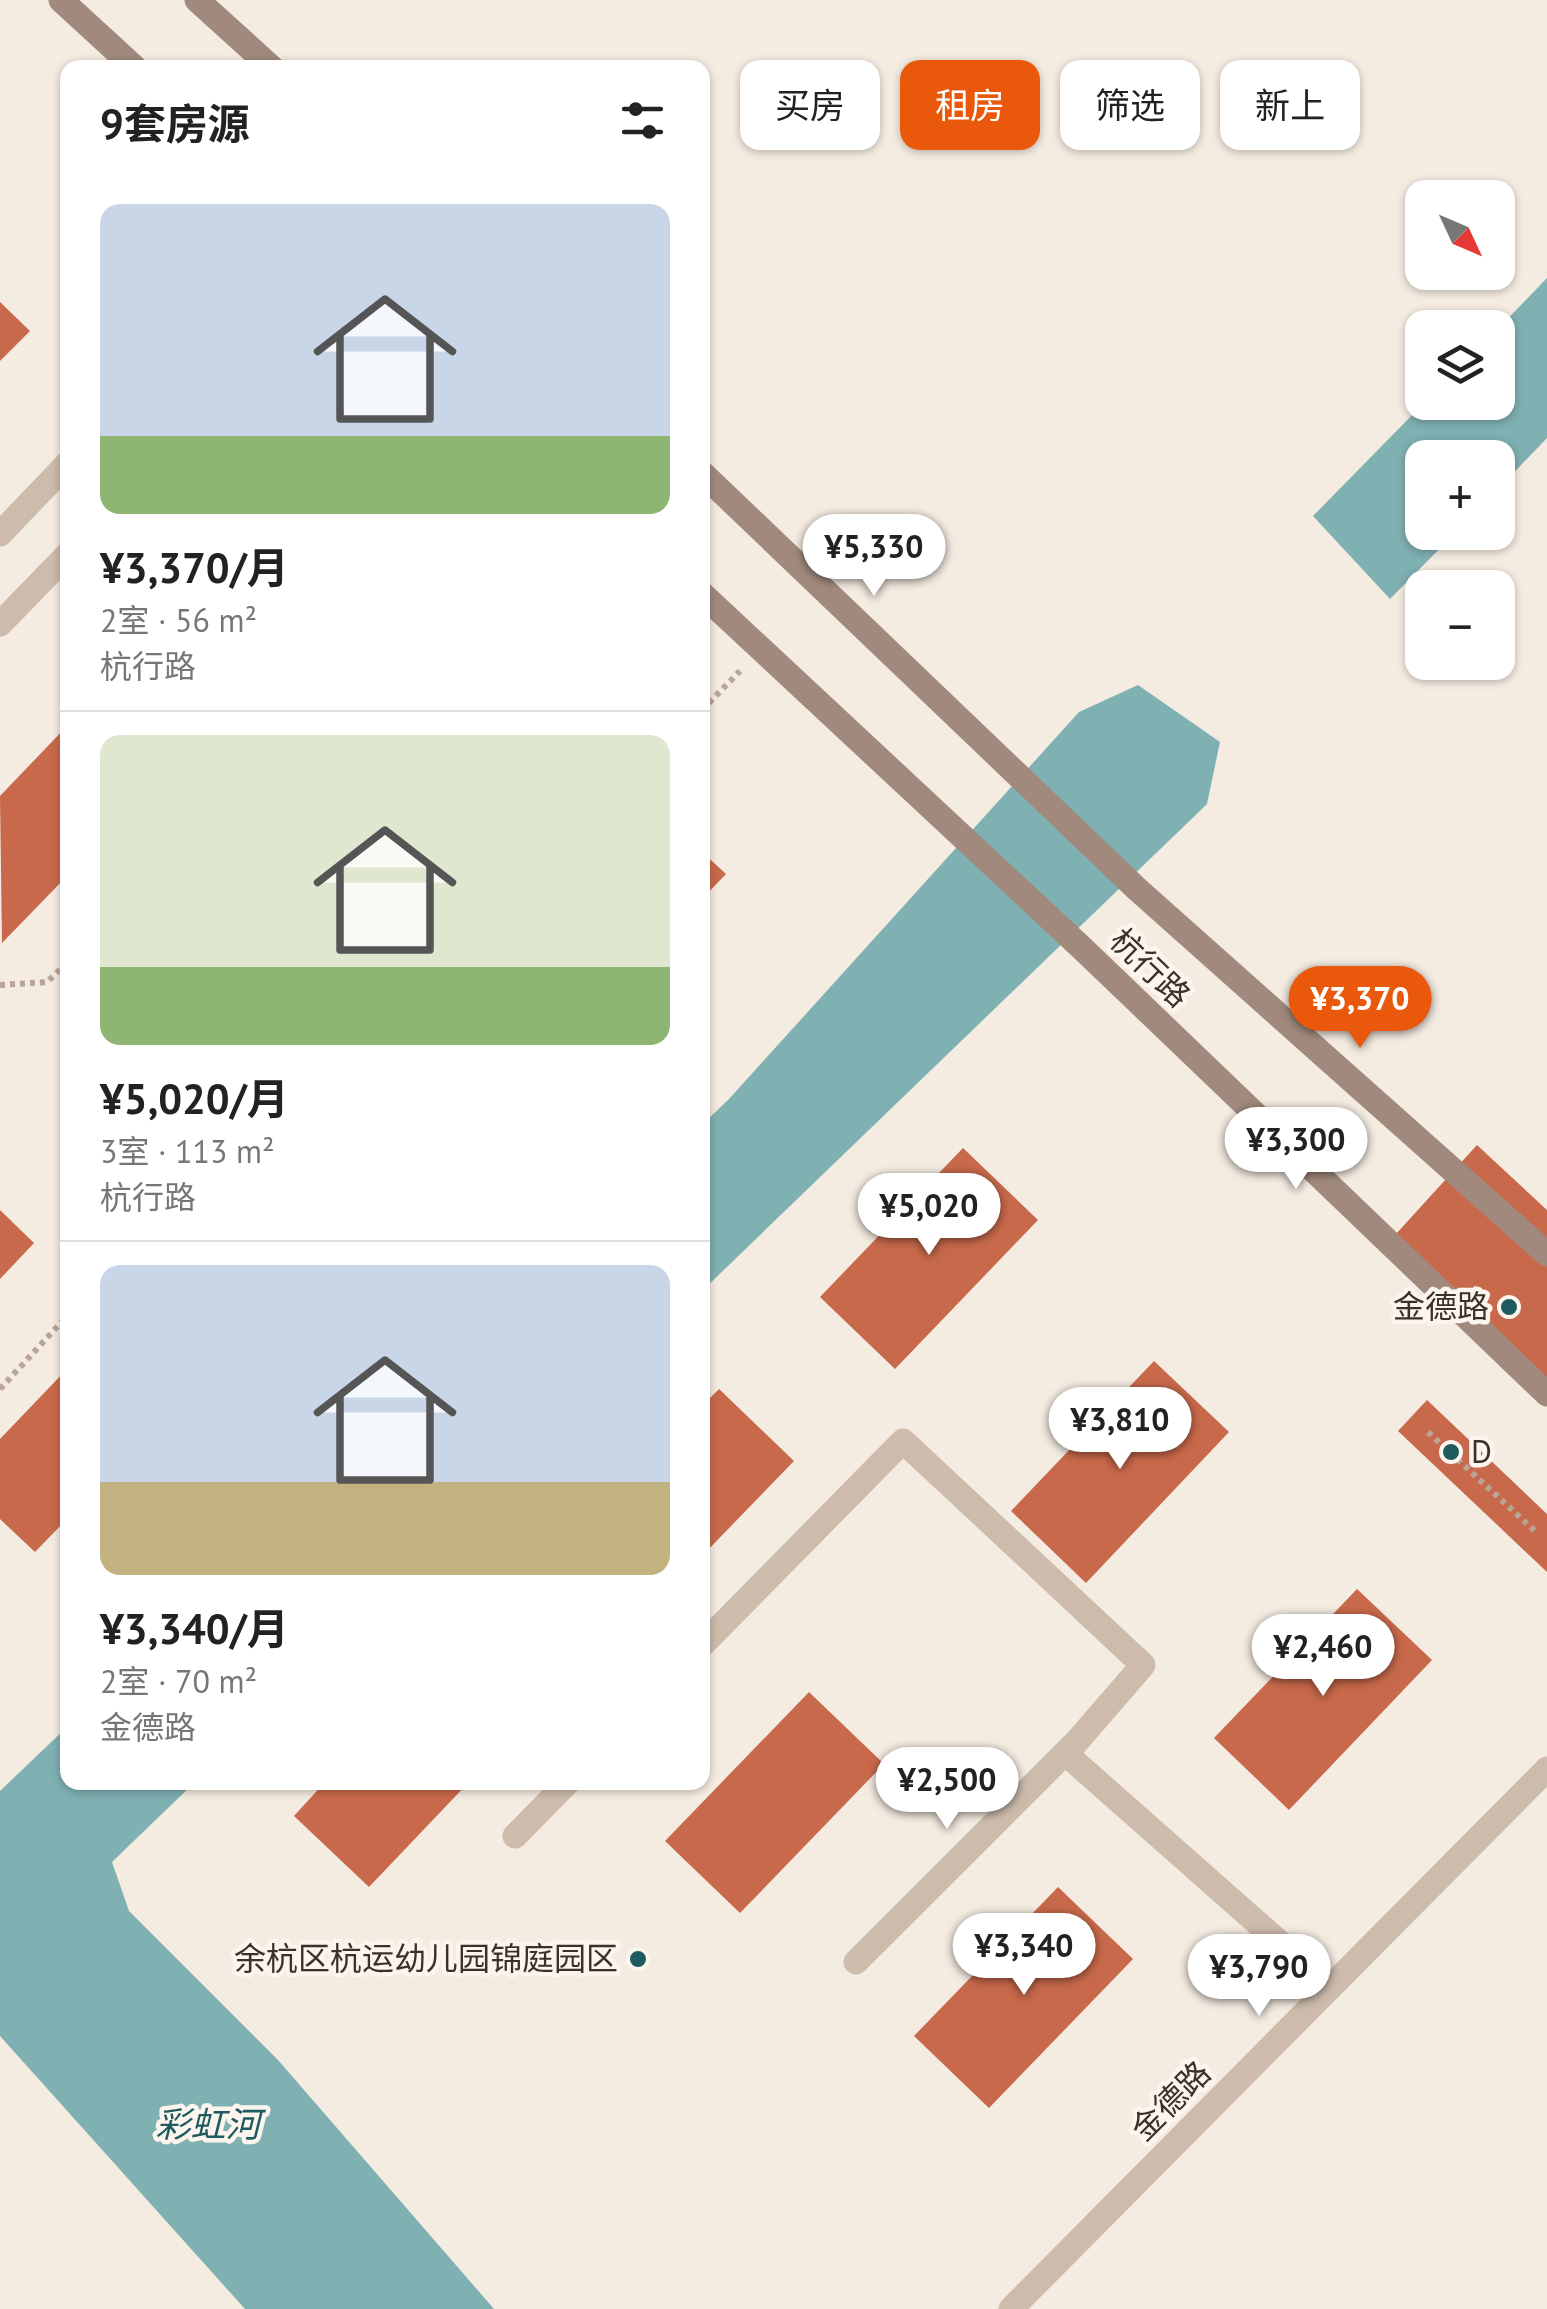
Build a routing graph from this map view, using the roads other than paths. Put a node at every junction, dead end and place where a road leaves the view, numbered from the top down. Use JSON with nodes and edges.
{"nodes":[{"id":1,"x":61,"y":0,"type":"edge"},
{"id":2,"x":197,"y":0,"type":"edge"},
{"id":3,"x":125,"y":60,"type":"edge"},
{"id":4,"x":263,"y":60,"type":"edge"},
{"id":5,"x":60,"y":471,"type":"edge"},
{"id":6,"x":710,"y":481,"type":"edge"},
{"id":7,"x":0,"y":534,"type":"edge"},
{"id":8,"x":60,"y":562,"type":"edge"},
{"id":9,"x":710,"y":601,"type":"edge"},
{"id":10,"x":0,"y":624,"type":"edge"},
{"id":11,"x":1547,"y":1254,"type":"edge"},
{"id":12,"x":1547,"y":1394,"type":"edge"},
{"id":13,"x":710,"y":1637,"type":"edge"},
{"id":14,"x":1078,"y":1740,"type":"junction"},
{"id":15,"x":1547,"y":1769,"type":"edge"},
{"id":16,"x":560,"y":1790,"type":"edge"},
{"id":17,"x":515,"y":1836,"type":"dead end"},
{"id":18,"x":856,"y":1962,"type":"dead end"},
{"id":19,"x":1330,"y":1987,"type":"junction"},
{"id":20,"x":1011,"y":2309,"type":"edge"}],
"edges":[{"from":1,"to":3,"type":"main road"},
{"from":2,"to":4,"type":"main road"},
{"from":5,"to":7,"type":"street"},
{"from":6,"to":11,"type":"main road","name":"杭行路"},
{"from":8,"to":10,"type":"street"},
{"from":9,"to":12,"type":"main road","name":"杭行路"},
{"from":13,"to":14,"type":"street"},
{"from":14,"to":18,"type":"street"},
{"from":14,"to":19,"type":"street"},
{"from":15,"to":19,"type":"street","name":"金德路"},
{"from":16,"to":17,"type":"street"},
{"from":19,"to":20,"type":"street","name":"金德路"}]}
